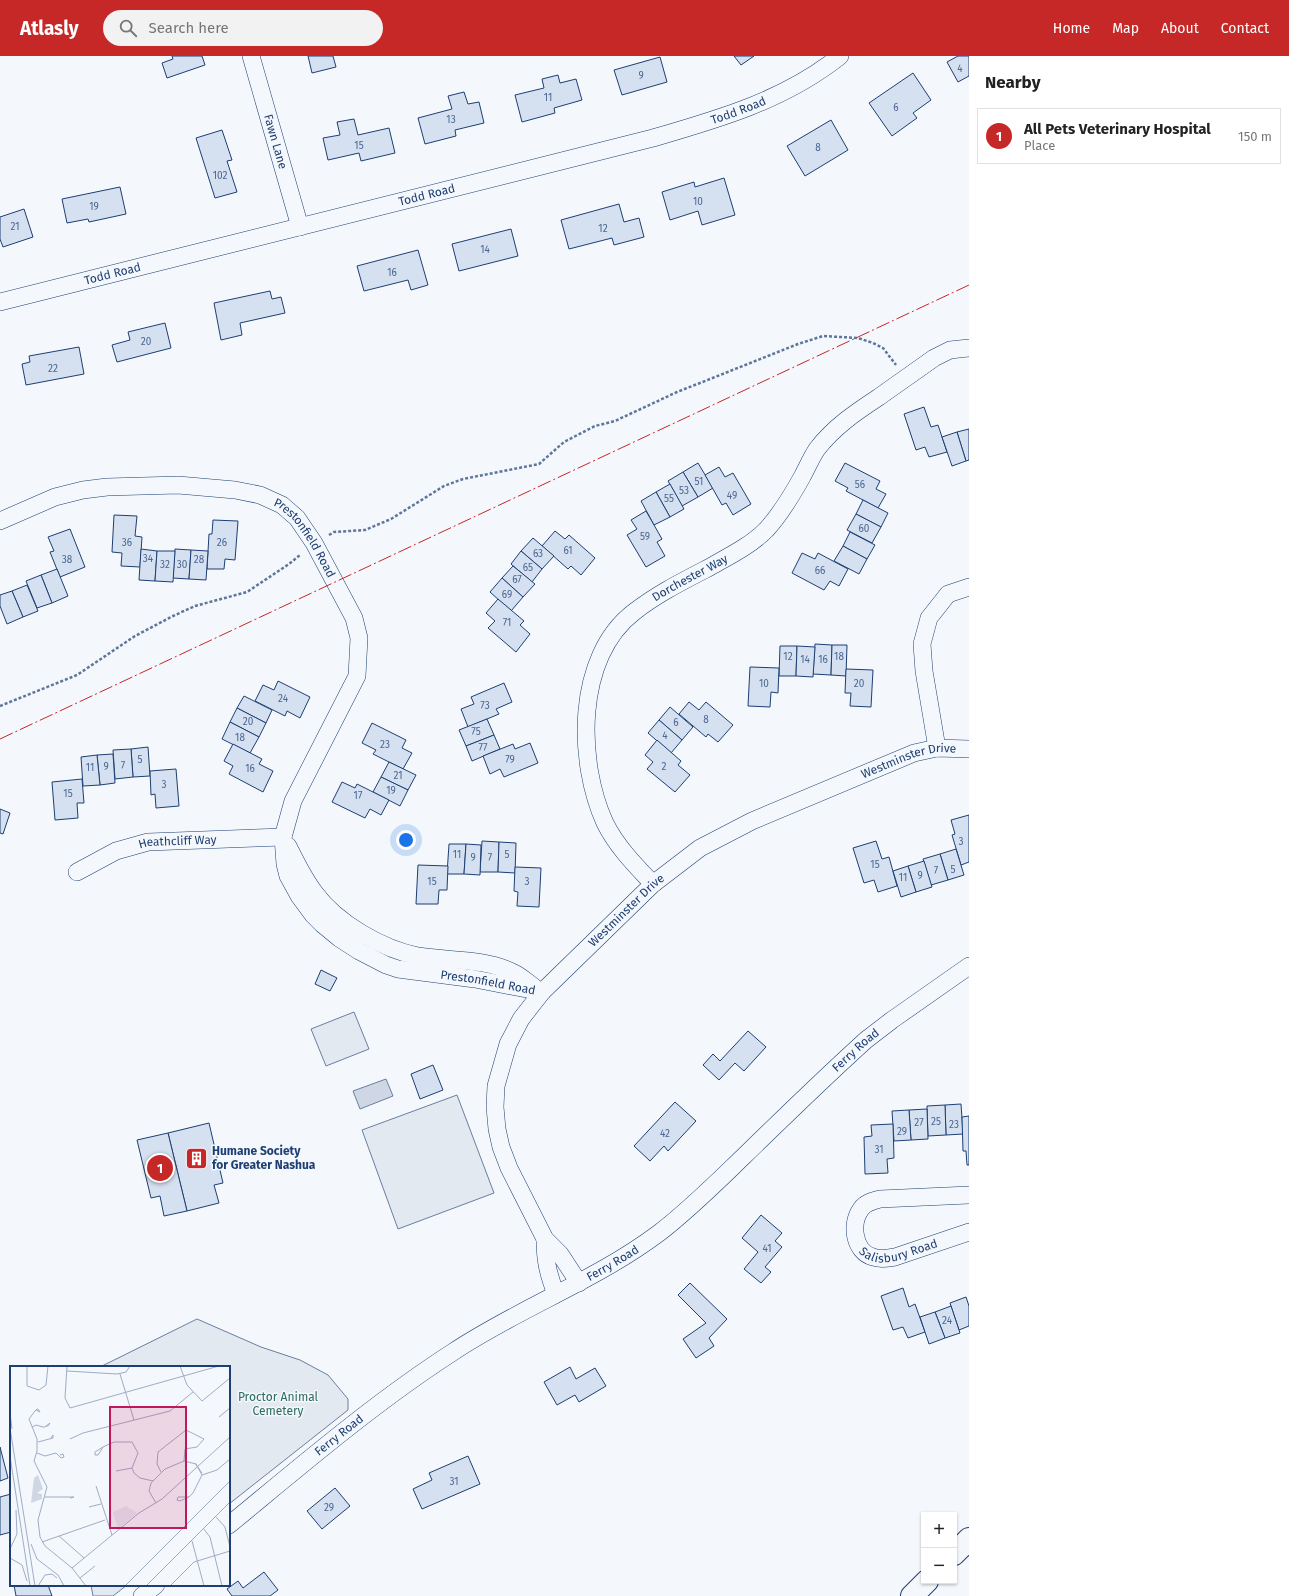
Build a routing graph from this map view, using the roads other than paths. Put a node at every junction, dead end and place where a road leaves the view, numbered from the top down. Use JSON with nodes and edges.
{"nodes":[{"id":1,"x":251,"y":56,"type":"edge"},
{"id":2,"x":840,"y":56,"type":"edge"},
{"id":3,"x":300,"y":227,"type":"junction"},
{"id":4,"x":0,"y":302,"type":"edge"},
{"id":5,"x":969,"y":348,"type":"edge"},
{"id":6,"x":0,"y":520,"type":"edge"},
{"id":7,"x":969,"y":587,"type":"edge"},
{"id":8,"x":937,"y":748,"type":"junction"},
{"id":9,"x":969,"y":749,"type":"edge"},
{"id":10,"x":283,"y":837,"type":"junction"},
{"id":11,"x":77,"y":872,"type":"dead end"},
{"id":12,"x":653,"y":884,"type":"junction"},
{"id":13,"x":969,"y":966,"type":"edge"},
{"id":14,"x":542,"y":992,"type":"junction"},
{"id":15,"x":969,"y":1195,"type":"edge"},
{"id":16,"x":969,"y":1232,"type":"edge"},
{"id":17,"x":545,"y":1238,"type":"junction"},
{"id":18,"x":579,"y":1283,"type":"junction"},
{"id":19,"x":556,"y":1294,"type":"junction"},
{"id":20,"x":230,"y":1524,"type":"edge"},
{"id":21,"x":969,"y":1539,"type":"edge"},
{"id":22,"x":957,"y":1551,"type":"edge"},
{"id":23,"x":924,"y":1584,"type":"edge"},
{"id":24,"x":155,"y":1586,"type":"edge"},
{"id":25,"x":142,"y":1596,"type":"edge"},
{"id":26,"x":912,"y":1596,"type":"edge"}],
"edges":[{"from":1,"to":3,"type":"street","name":"Fawn Lane"},
{"from":2,"to":3,"type":"street","name":"Todd Road"},
{"from":3,"to":4,"type":"street","name":"Todd Road"},
{"from":5,"to":12,"type":"street","name":"Dorchester Way"},
{"from":6,"to":10,"type":"street","name":"Prestonfield Road"},
{"from":7,"to":8,"type":"street"},
{"from":8,"to":9,"type":"street","name":"Westminster Drive"},
{"from":8,"to":12,"type":"street","name":"Westminster Drive"},
{"from":10,"to":11,"type":"street","name":"Heathcliff Way"},
{"from":10,"to":14,"type":"street","name":"Prestonfield Road"},
{"from":12,"to":14,"type":"street","name":"Westminster Drive"},
{"from":13,"to":18,"type":"street","name":"Ferry Road"},
{"from":14,"to":17,"type":"street","name":"Westminster Drive"},
{"from":15,"to":16,"type":"street","name":"Salisbury Road"},
{"from":17,"to":18,"type":"street","name":"Westminster Drive"},
{"from":17,"to":19,"type":"street","name":"Westminster Drive"},
{"from":18,"to":19,"type":"street","name":"Ferry Road"},
{"from":19,"to":20,"type":"street","name":"Ferry Road"},
{"from":21,"to":22,"type":"main road"},
{"from":23,"to":26,"type":"main road"},
{"from":24,"to":25,"type":"street"}]}
